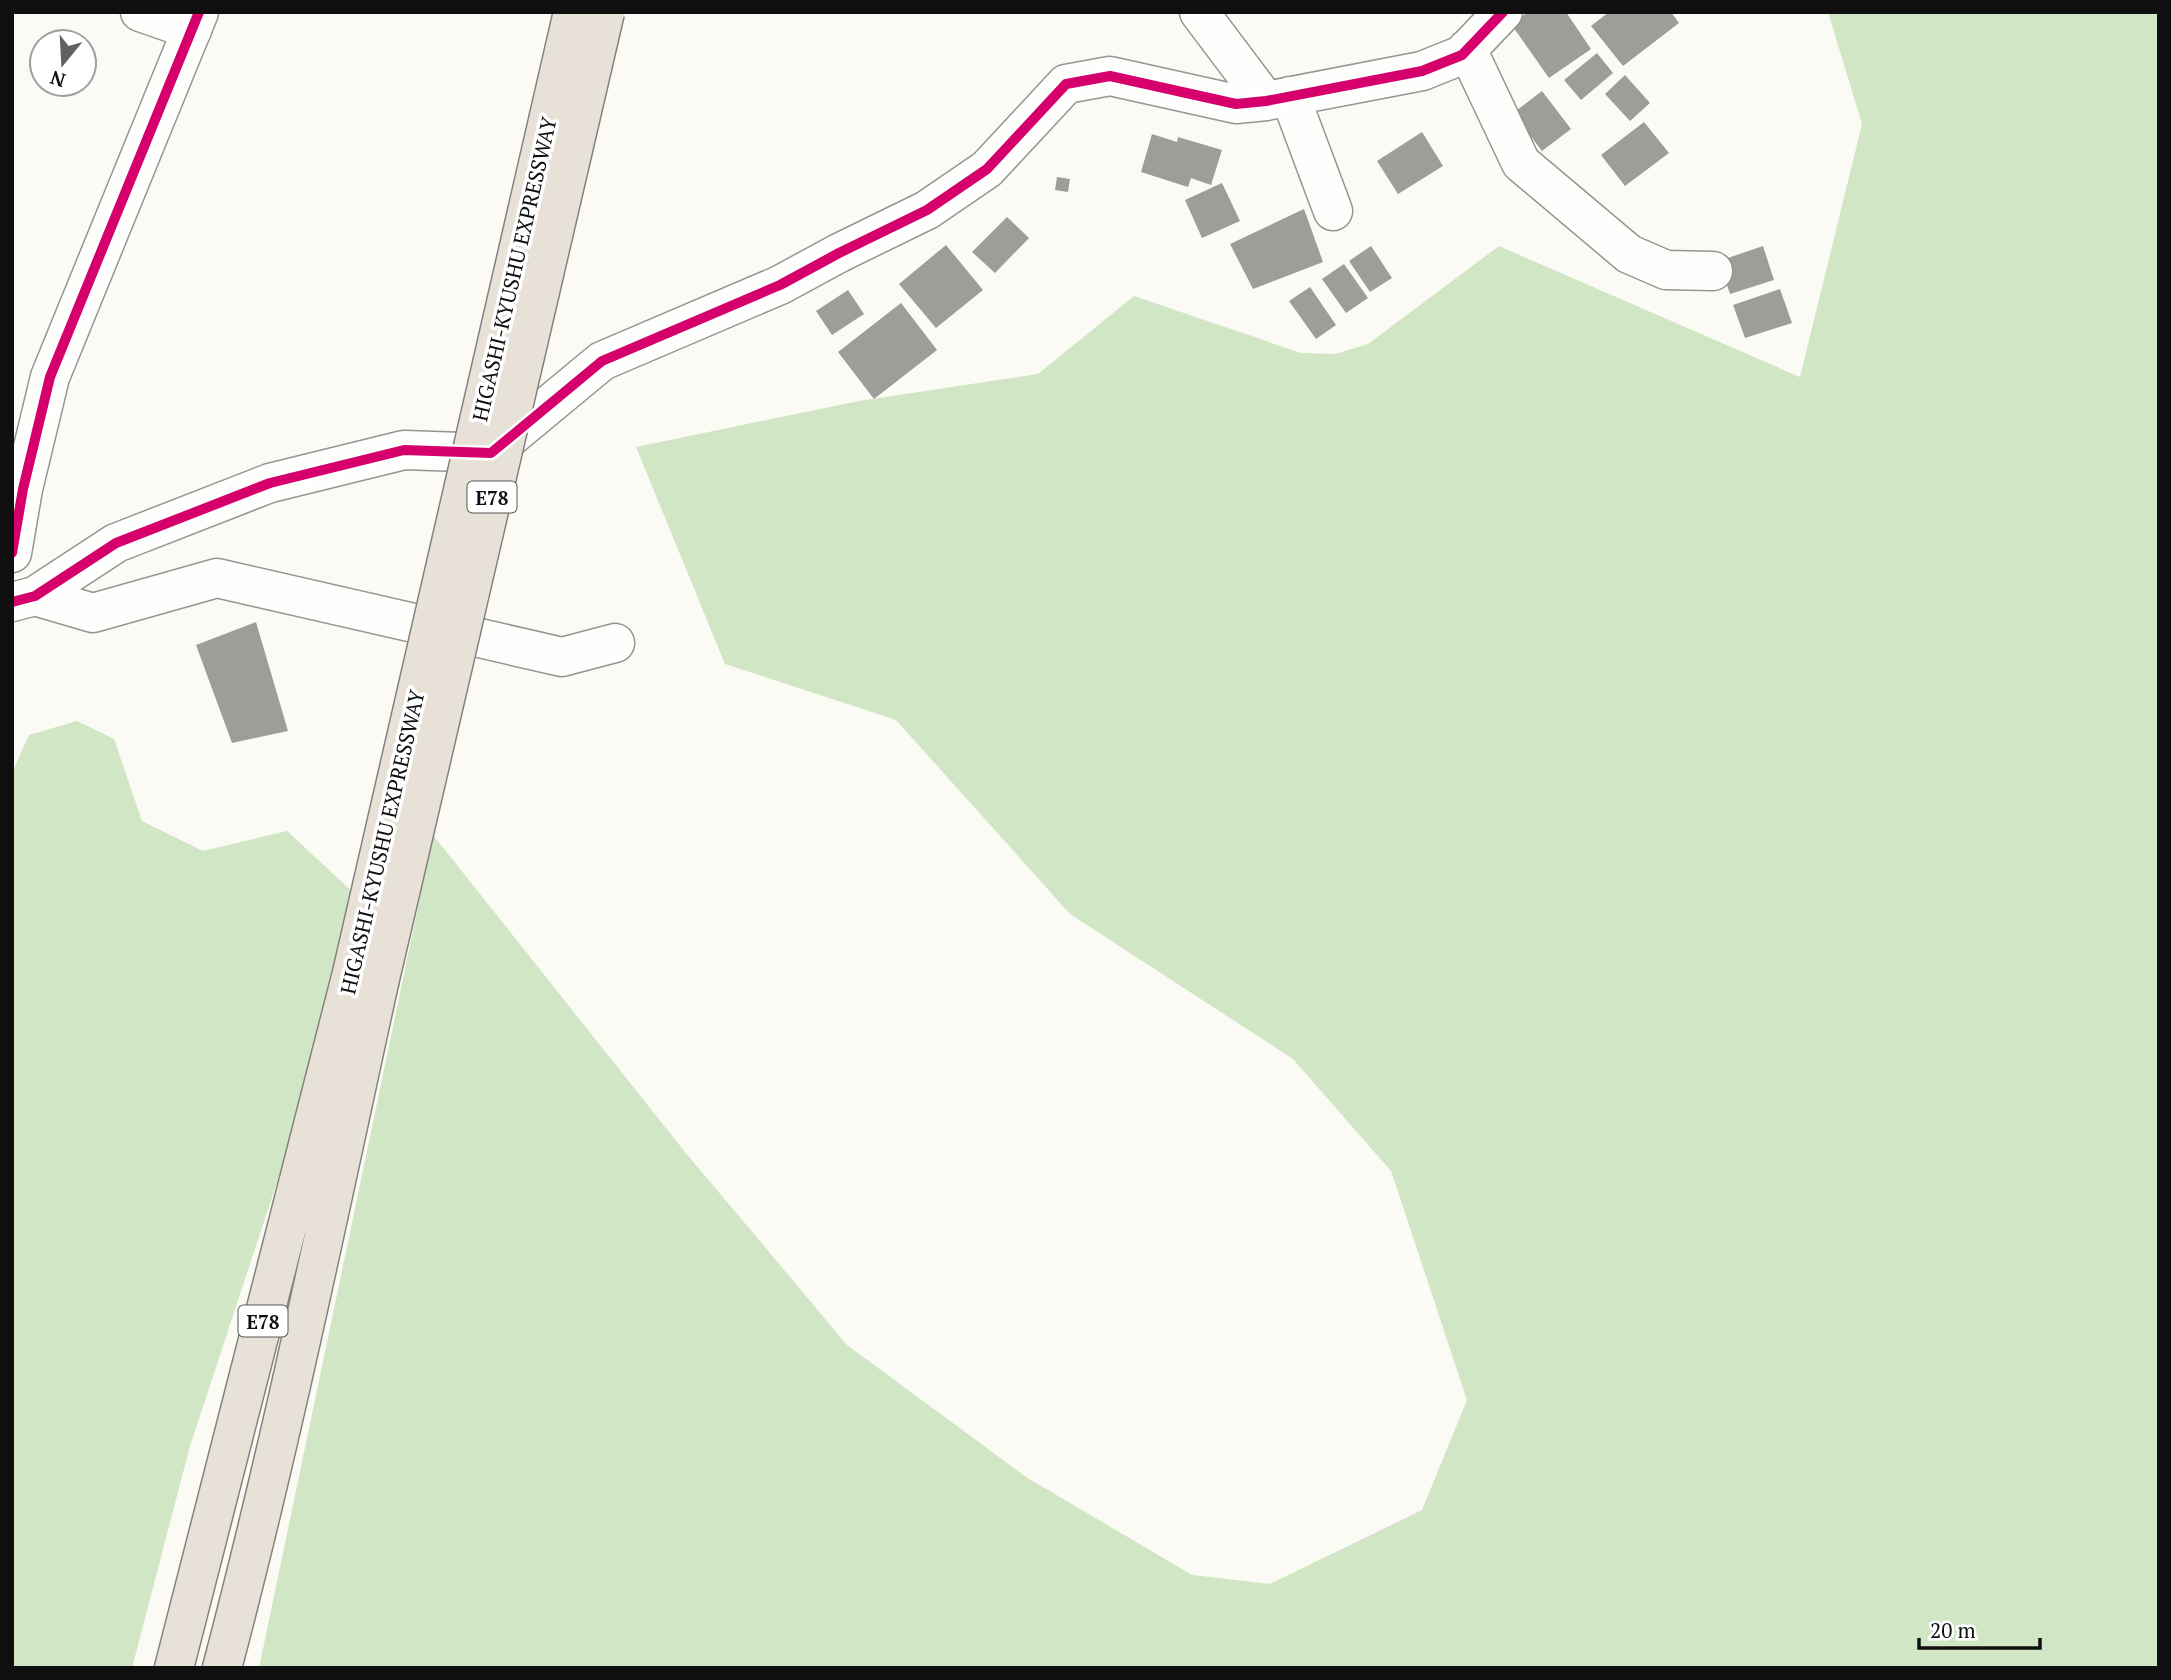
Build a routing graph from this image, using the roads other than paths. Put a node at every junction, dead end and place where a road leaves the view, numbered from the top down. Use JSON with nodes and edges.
{"nodes":[{"id":1,"x":573,"y":12,"type":"edge"},
{"id":2,"x":605,"y":12,"type":"edge"},
{"id":3,"x":1199,"y":12,"type":"edge"},
{"id":4,"x":1503,"y":12,"type":"edge"},
{"id":5,"x":144,"y":14,"type":"edge"},
{"id":6,"x":196,"y":21,"type":"edge"},
{"id":7,"x":1467,"y":49,"type":"junction"},
{"id":8,"x":1278,"y":98,"type":"junction"},
{"id":9,"x":1333,"y":211,"type":"dead end"},
{"id":10,"x":1713,"y":271,"type":"dead end"},
{"id":11,"x":12,"y":552,"type":"edge"},
{"id":12,"x":24,"y":599,"type":"edge"},
{"id":13,"x":615,"y":643,"type":"dead end"},
{"id":14,"x":366,"y":978,"type":"junction"},
{"id":15,"x":246,"y":1578,"type":"junction"},
{"id":16,"x":174,"y":1668,"type":"edge"},
{"id":17,"x":222,"y":1668,"type":"edge"},
{"id":18,"x":228,"y":1668,"type":"edge"}],
"edges":[{"from":1,"to":14,"type":"highway","name":"HIGASHI-KYUSHU EXPRESSWAY","number":"E78","bridge":true},
{"from":2,"to":14,"type":"highway","name":"HIGASHI-KYUSHU EXPRESSWAY","number":"E78","bridge":true},
{"from":3,"to":8,"type":"street"},
{"from":4,"to":7,"type":"street"},
{"from":5,"to":6,"type":"street"},
{"from":6,"to":11,"type":"street"},
{"from":7,"to":8,"type":"street"},
{"from":7,"to":10,"type":"street"},
{"from":8,"to":9,"type":"street"},
{"from":8,"to":12,"type":"street"},
{"from":12,"to":13,"type":"street"},
{"from":14,"to":15,"type":"highway","name":"HIGASHI-KYUSHU EXPRESSWAY","number":"E78"},
{"from":14,"to":16,"type":"highway","name":"HIGASHI-KYUSHU EXPRESSWAY","number":"E78"},
{"from":15,"to":17,"type":"highway","name":"HIGASHI-KYUSHU EXPRESSWAY","number":"E78"},
{"from":15,"to":18,"type":"highway"}]}
